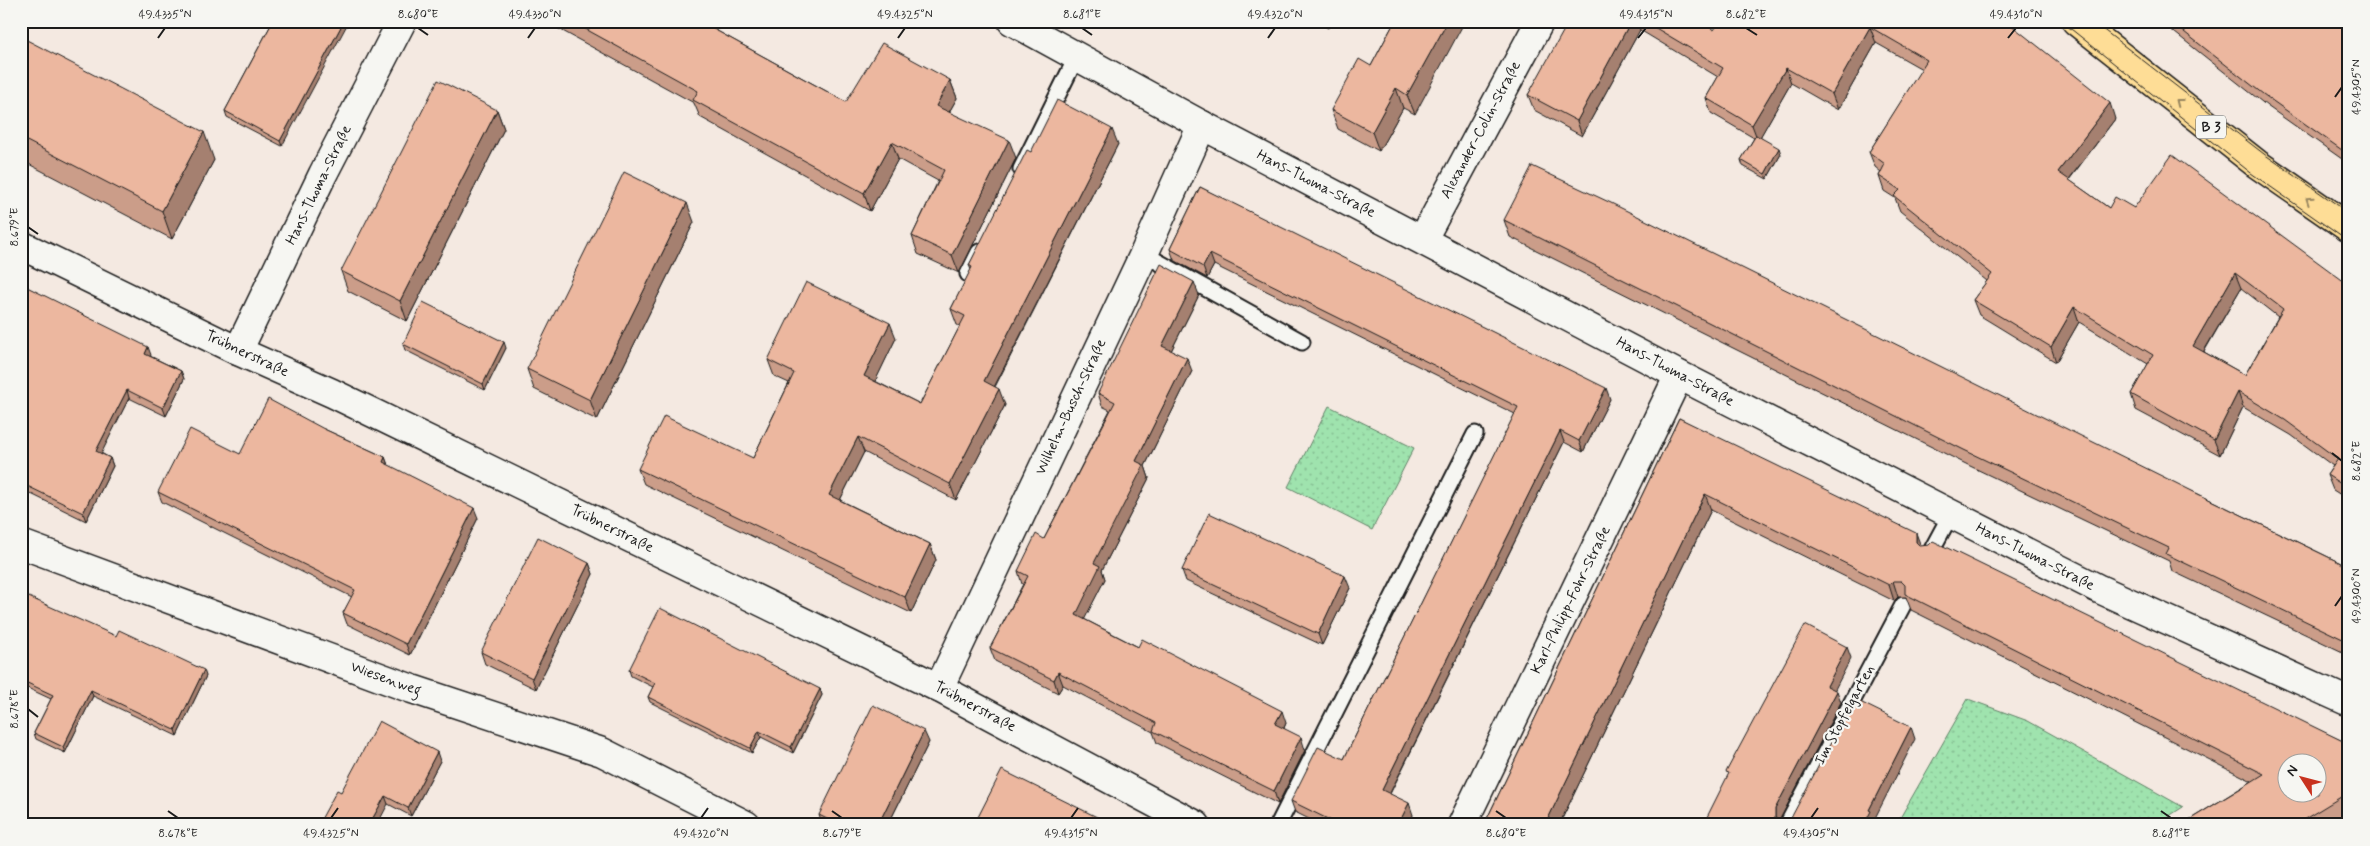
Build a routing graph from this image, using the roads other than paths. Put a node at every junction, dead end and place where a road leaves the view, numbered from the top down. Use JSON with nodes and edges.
{"nodes":[{"id":1,"x":402,"y":21,"type":"edge"},
{"id":2,"x":1012,"y":21,"type":"edge"},
{"id":3,"x":1540,"y":21,"type":"edge"},
{"id":4,"x":2076,"y":21,"type":"edge"},
{"id":5,"x":1046,"y":29,"type":"edge"},
{"id":6,"x":1077,"y":56,"type":"junction"},
{"id":7,"x":1202,"y":125,"type":"junction"},
{"id":8,"x":1016,"y":178,"type":"edge"},
{"id":9,"x":2349,"y":228,"type":"edge"},
{"id":10,"x":1422,"y":239,"type":"junction"},
{"id":11,"x":986,"y":240,"type":"edge"},
{"id":12,"x":21,"y":245,"type":"edge"},
{"id":13,"x":1144,"y":254,"type":"junction"},
{"id":14,"x":968,"y":274,"type":"edge"},
{"id":15,"x":1302,"y":342,"type":"dead end"},
{"id":16,"x":238,"y":350,"type":"junction"},
{"id":17,"x":1679,"y":375,"type":"junction"},
{"id":18,"x":1475,"y":434,"type":"dead end"},
{"id":19,"x":1951,"y":514,"type":"junction"},
{"id":20,"x":21,"y":544,"type":"edge"},
{"id":21,"x":1930,"y":553,"type":"edge"},
{"id":22,"x":1903,"y":606,"type":"edge"},
{"id":23,"x":939,"y":688,"type":"junction"},
{"id":24,"x":2349,"y":702,"type":"edge"},
{"id":25,"x":746,"y":825,"type":"edge"},
{"id":26,"x":1196,"y":825,"type":"edge"},
{"id":27,"x":1278,"y":825,"type":"edge"},
{"id":28,"x":1462,"y":825,"type":"edge"},
{"id":29,"x":1787,"y":825,"type":"edge"}],
"edges":[{"from":1,"to":16,"type":"street","name":"Hans-Thoma-Straße"},
{"from":2,"to":5,"type":"street","name":"Hans-Thoma-Straße"},
{"from":3,"to":10,"type":"street","name":"Alexander-Colin-Straße"},
{"from":9,"to":4,"type":"main road","number":"B 3","one_way":true},
{"from":5,"to":6,"type":"street","name":"Hans-Thoma-Straße"},
{"from":6,"to":7,"type":"street","name":"Hans-Thoma-Straße"},
{"from":6,"to":8,"type":"lane"},
{"from":7,"to":10,"type":"street","name":"Hans-Thoma-Straße"},
{"from":7,"to":13,"type":"street","name":"Wilhelm-Busch-Straße"},
{"from":10,"to":17,"type":"street","name":"Hans-Thoma-Straße"},
{"from":11,"to":14,"type":"lane"},
{"from":12,"to":16,"type":"street","name":"Trübnerstraße"},
{"from":13,"to":15,"type":"lane"},
{"from":13,"to":23,"type":"street","name":"Wilhelm-Busch-Straße"},
{"from":16,"to":23,"type":"street","name":"Trübnerstraße"},
{"from":17,"to":19,"type":"street","name":"Hans-Thoma-Straße"},
{"from":17,"to":28,"type":"street","name":"Karl-Philipp-Fohr-Straße"},
{"from":18,"to":27,"type":"lane"},
{"from":19,"to":21,"type":"lane"},
{"from":19,"to":24,"type":"street","name":"Hans-Thoma-Straße"},
{"from":20,"to":25,"type":"street","name":"Wiesenweg"},
{"from":22,"to":29,"type":"lane","name":"Im Stopfelgarten"},
{"from":23,"to":26,"type":"street","name":"Trübnerstraße"}]}
